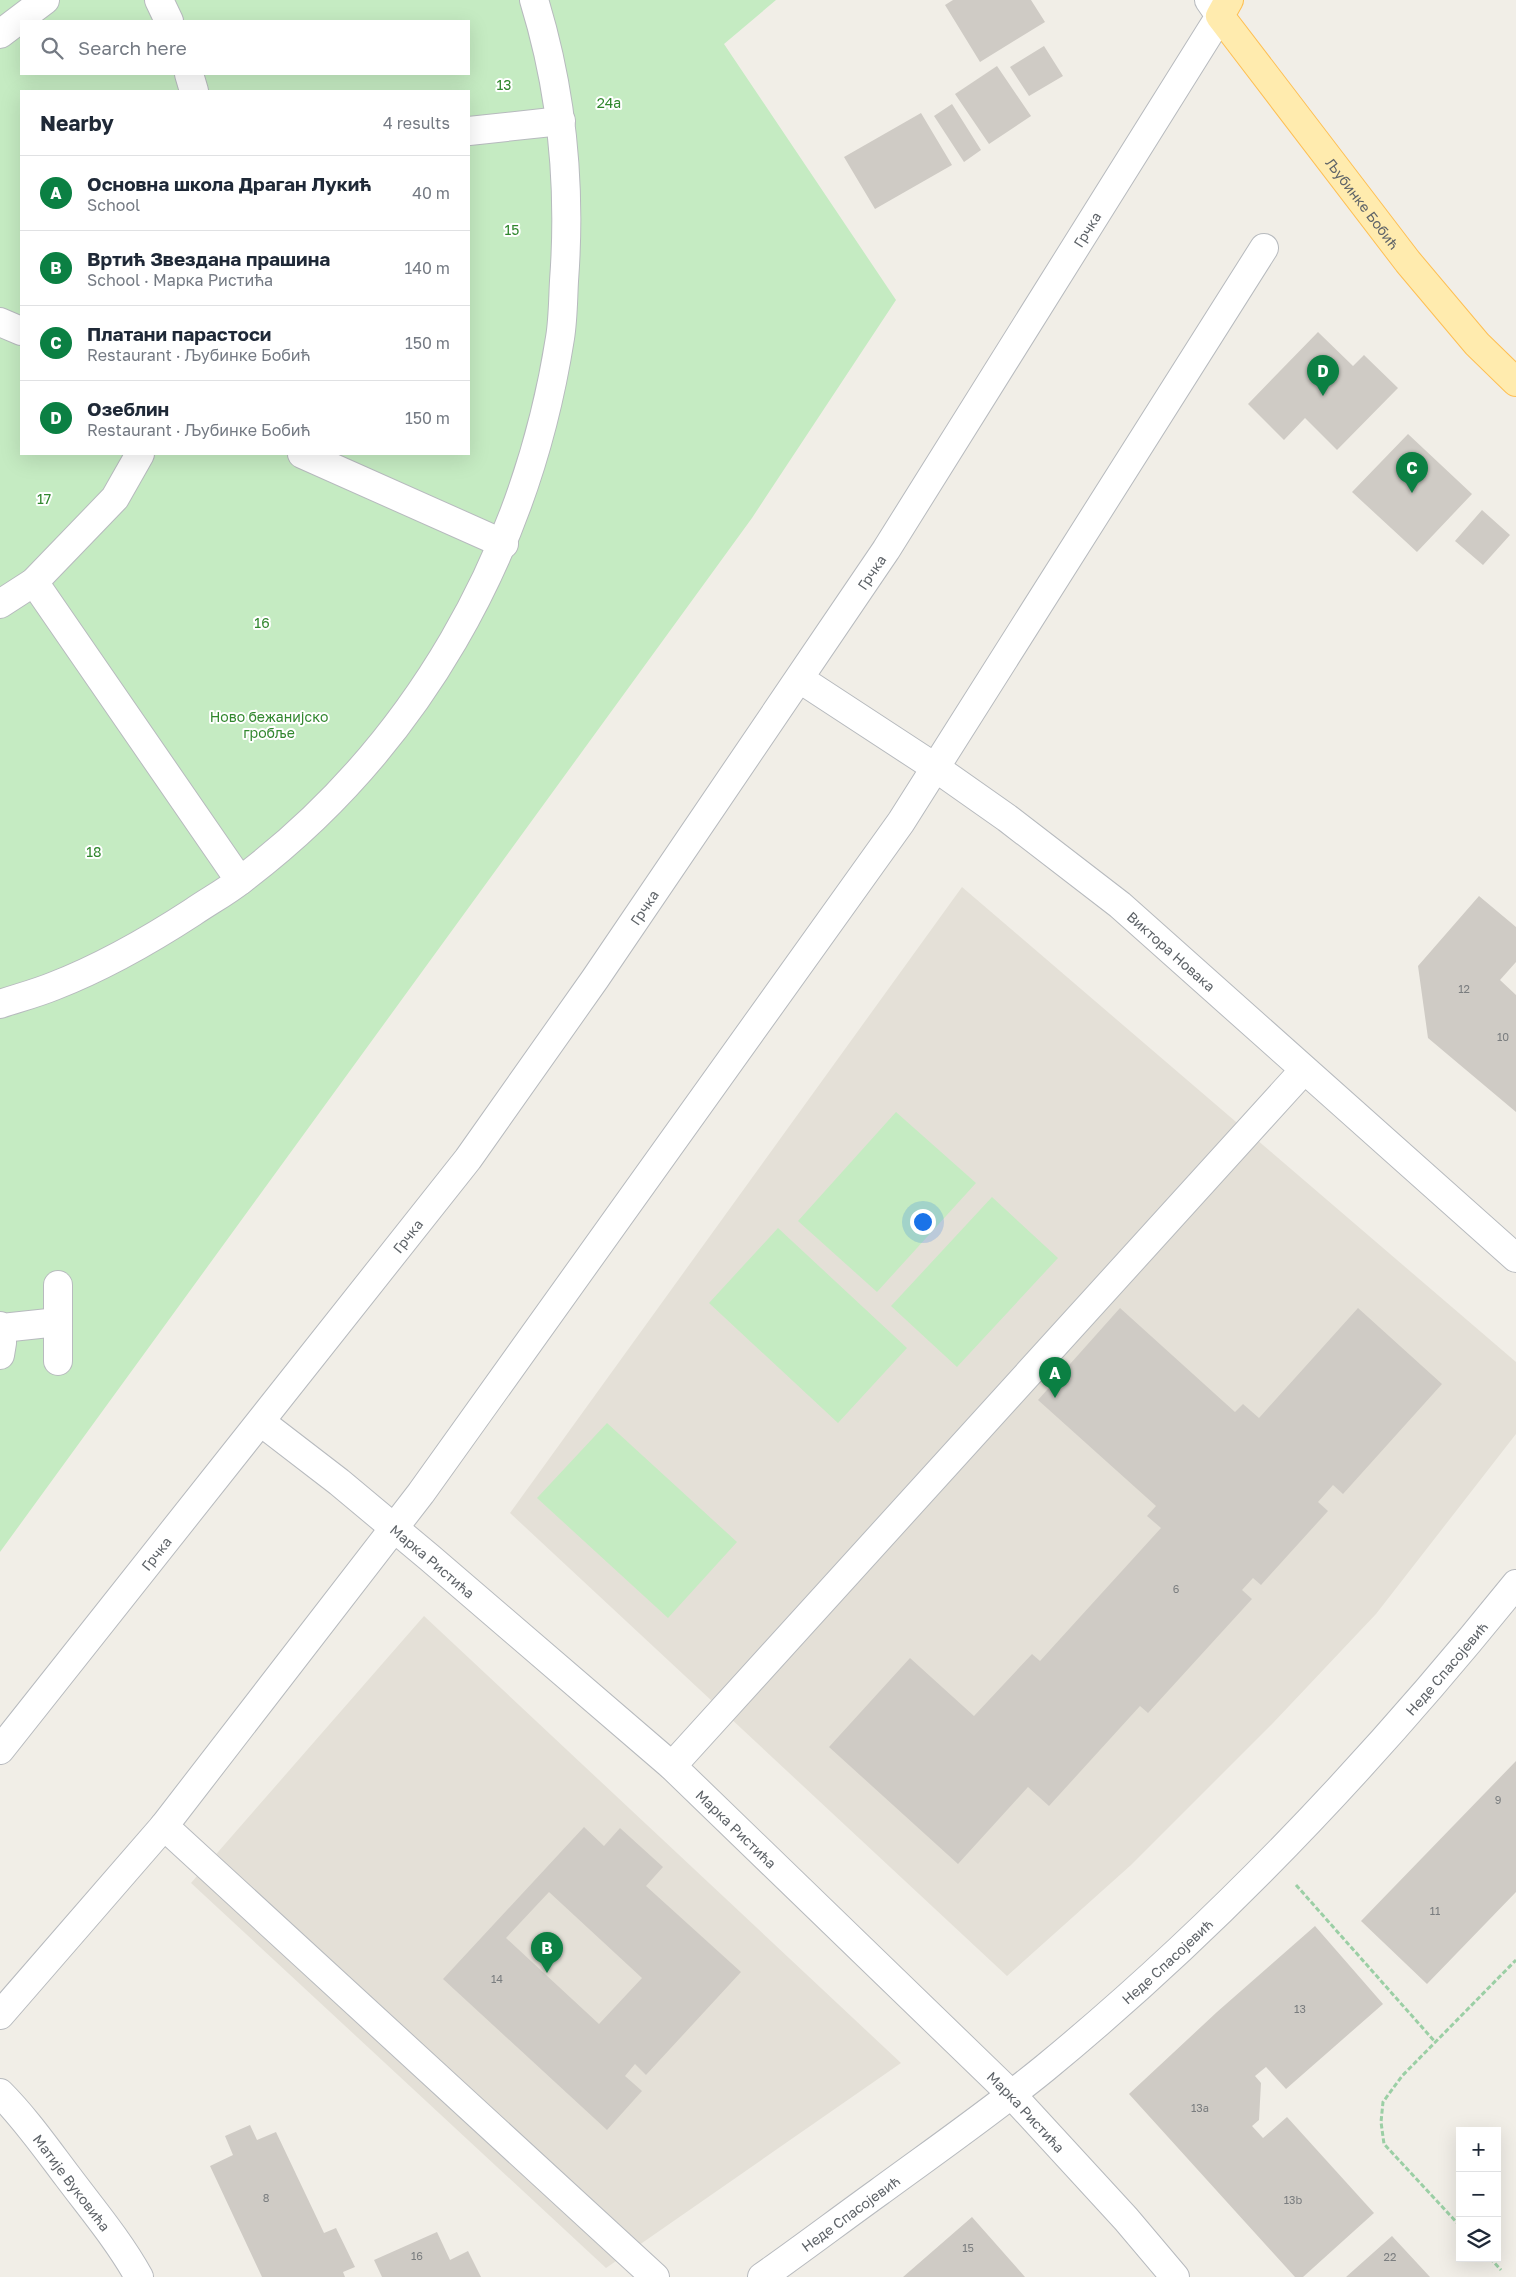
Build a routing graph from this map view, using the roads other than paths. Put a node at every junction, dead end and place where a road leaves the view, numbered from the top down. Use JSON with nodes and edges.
{"nodes":[{"id":1,"x":45,"y":0,"type":"edge"},
{"id":2,"x":159,"y":0,"type":"edge"},
{"id":3,"x":534,"y":0,"type":"edge"},
{"id":4,"x":1219,"y":5,"type":"edge"},
{"id":5,"x":169,"y":20,"type":"edge"},
{"id":6,"x":0,"y":34,"type":"edge"},
{"id":7,"x":189,"y":75,"type":"edge"},
{"id":8,"x":194,"y":90,"type":"edge"},
{"id":9,"x":561,"y":121,"type":"junction"},
{"id":10,"x":470,"y":131,"type":"edge"},
{"id":11,"x":1264,"y":248,"type":"dead end"},
{"id":12,"x":0,"y":322,"type":"edge"},
{"id":13,"x":20,"y":331,"type":"edge"},
{"id":14,"x":1516,"y":382,"type":"edge"},
{"id":15,"x":139,"y":455,"type":"edge"},
{"id":16,"x":304,"y":455,"type":"edge"},
{"id":17,"x":504,"y":544,"type":"junction"},
{"id":18,"x":34,"y":582,"type":"junction"},
{"id":19,"x":0,"y":604,"type":"edge"},
{"id":20,"x":800,"y":679,"type":"junction"},
{"id":21,"x":936,"y":768,"type":"junction"},
{"id":22,"x":240,"y":881,"type":"junction"},
{"id":23,"x":0,"y":1004,"type":"edge"},
{"id":24,"x":1304,"y":1070,"type":"junction"},
{"id":25,"x":1516,"y":1258,"type":"edge"},
{"id":26,"x":58,"y":1285,"type":"dead end"},
{"id":27,"x":58,"y":1322,"type":"junction"},
{"id":28,"x":1,"y":1327,"type":"edge"},
{"id":29,"x":0,"y":1355,"type":"edge"},
{"id":30,"x":58,"y":1361,"type":"dead end"},
{"id":31,"x":261,"y":1422,"type":"junction"},
{"id":32,"x":394,"y":1527,"type":"junction"},
{"id":33,"x":1516,"y":1584,"type":"edge"},
{"id":34,"x":0,"y":1750,"type":"edge"},
{"id":35,"x":672,"y":1766,"type":"junction"},
{"id":36,"x":164,"y":1826,"type":"junction"},
{"id":37,"x":0,"y":2015,"type":"edge"},
{"id":38,"x":0,"y":2093,"type":"edge"},
{"id":39,"x":1011,"y":2094,"type":"junction"},
{"id":40,"x":139,"y":2277,"type":"edge"},
{"id":41,"x":655,"y":2277,"type":"edge"},
{"id":42,"x":762,"y":2277,"type":"edge"},
{"id":43,"x":1175,"y":2277,"type":"edge"}],
"edges":[{"from":1,"to":6,"type":"street"},
{"from":2,"to":5,"type":"street"},
{"from":3,"to":9,"type":"street"},
{"from":4,"to":14,"type":"main road","name":"Љубинке Бобић"},
{"from":4,"to":20,"type":"street","name":"Грчка"},
{"from":7,"to":8,"type":"street"},
{"from":9,"to":10,"type":"street"},
{"from":9,"to":17,"type":"street"},
{"from":11,"to":21,"type":"street"},
{"from":12,"to":13,"type":"street"},
{"from":15,"to":18,"type":"street"},
{"from":16,"to":17,"type":"street"},
{"from":17,"to":22,"type":"street"},
{"from":18,"to":19,"type":"street"},
{"from":18,"to":22,"type":"street"},
{"from":20,"to":21,"type":"street","name":"Виктора Новака"},
{"from":20,"to":31,"type":"street","name":"Грчка"},
{"from":21,"to":24,"type":"street","name":"Виктора Новака"},
{"from":21,"to":32,"type":"street"},
{"from":22,"to":23,"type":"street"},
{"from":24,"to":25,"type":"street","name":"Виктора Новака"},
{"from":24,"to":35,"type":"street"},
{"from":26,"to":27,"type":"street"},
{"from":27,"to":28,"type":"street"},
{"from":27,"to":30,"type":"street"},
{"from":28,"to":29,"type":"street"},
{"from":31,"to":32,"type":"street","name":"Марка Ристића"},
{"from":31,"to":34,"type":"street","name":"Грчка"},
{"from":32,"to":35,"type":"street","name":"Марка Ристића"},
{"from":32,"to":36,"type":"street"},
{"from":33,"to":39,"type":"street","name":"Неде Спасојевић"},
{"from":35,"to":39,"type":"street","name":"Марка Ристића"},
{"from":36,"to":37,"type":"street"},
{"from":36,"to":41,"type":"street"},
{"from":38,"to":40,"type":"street","name":"Матије Вуковића"},
{"from":39,"to":42,"type":"street","name":"Неде Спасојевић"},
{"from":39,"to":43,"type":"street","name":"Марка Ристића"}]}
